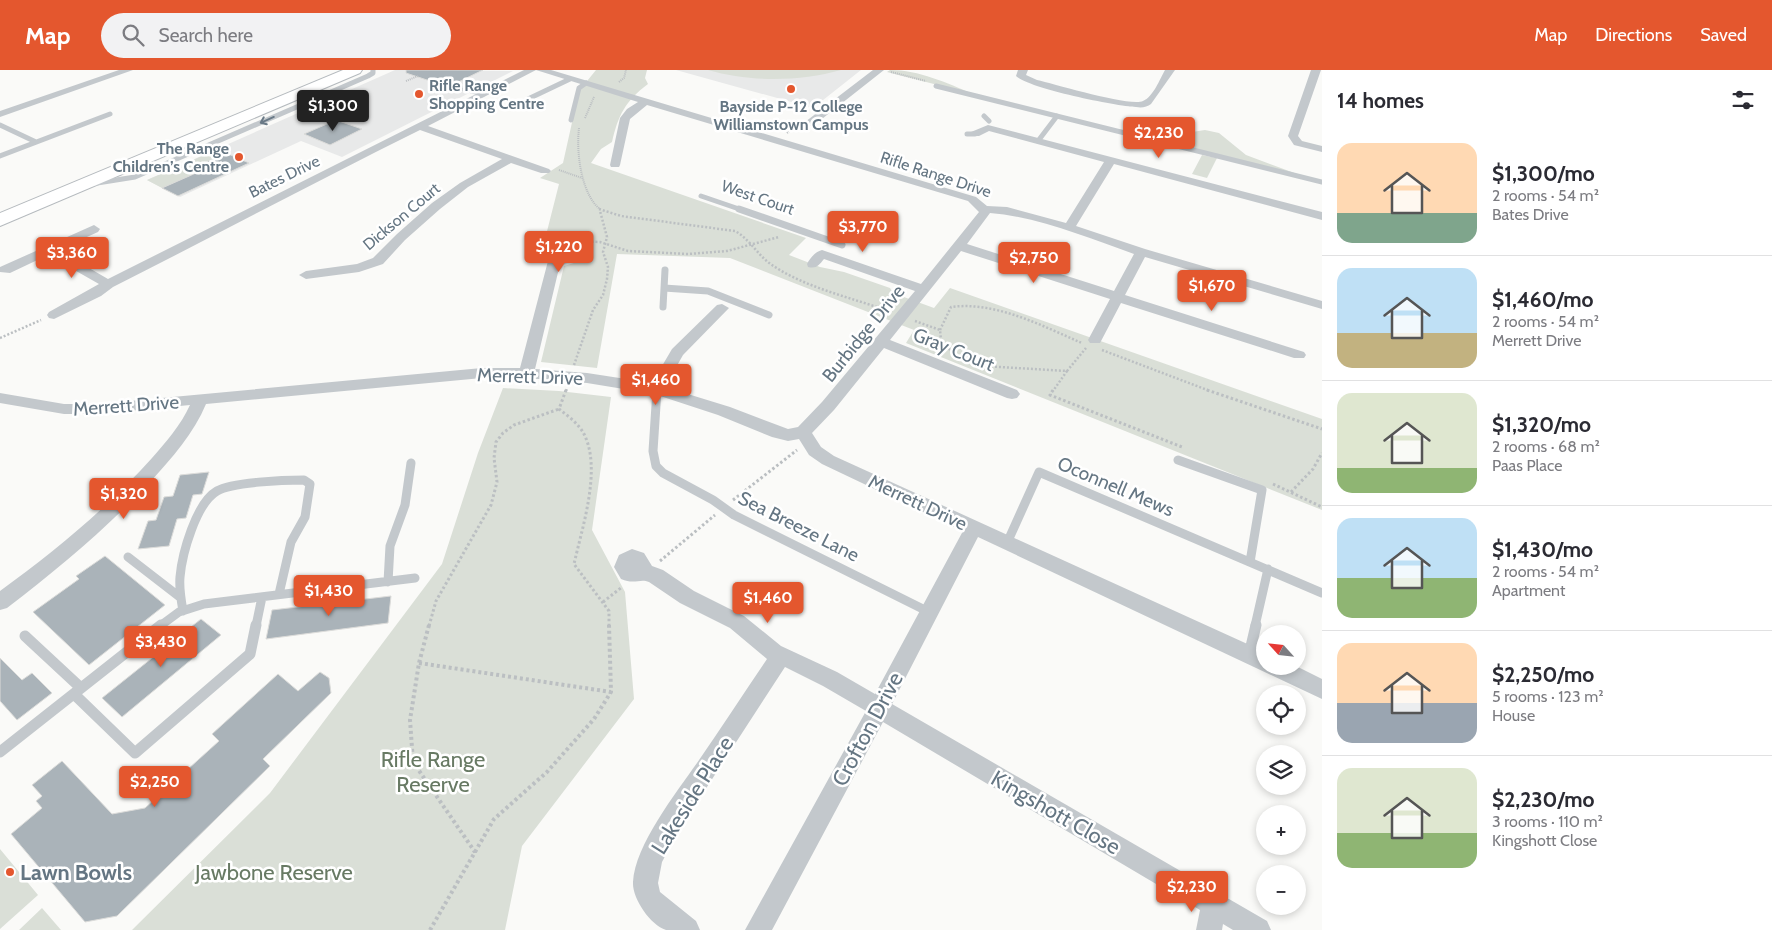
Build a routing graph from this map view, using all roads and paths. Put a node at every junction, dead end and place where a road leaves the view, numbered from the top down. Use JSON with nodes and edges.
{"nodes":[{"id":1,"x":106,"y":70,"type":"edge"},
{"id":2,"x":128,"y":70,"type":"edge"},
{"id":3,"x":333,"y":70,"type":"edge"},
{"id":4,"x":355,"y":70,"type":"edge"},
{"id":5,"x":373,"y":70,"type":"edge"},
{"id":6,"x":531,"y":70,"type":"edge"},
{"id":7,"x":542,"y":70,"type":"edge"},
{"id":8,"x":1023,"y":70,"type":"edge"},
{"id":9,"x":1170,"y":70,"type":"edge"},
{"id":10,"x":1316,"y":70,"type":"edge"},
{"id":11,"x":883,"y":71,"type":"edge"},
{"id":12,"x":116,"y":74,"type":"junction"},
{"id":13,"x":418,"y":76,"type":"dead end"},
{"id":14,"x":584,"y":78,"type":"junction"},
{"id":15,"x":570,"y":79,"type":"junction"},
{"id":16,"x":406,"y":81,"type":"dead end"},
{"id":17,"x":434,"y":81,"type":"dead end"},
{"id":18,"x":450,"y":86,"type":"dead end"},
{"id":19,"x":936,"y":86,"type":"joint"},
{"id":20,"x":461,"y":88,"type":"dead end"},
{"id":21,"x":483,"y":94,"type":"junction"},
{"id":22,"x":528,"y":99,"type":"dead end"},
{"id":23,"x":646,"y":101,"type":"junction"},
{"id":24,"x":1,"y":113,"type":"edge"},
{"id":25,"x":110,"y":114,"type":"dead end"},
{"id":26,"x":1056,"y":116,"type":"junction"},
{"id":27,"x":571,"y":120,"type":"dead end"},
{"id":28,"x":809,"y":124,"type":"dead end"},
{"id":29,"x":0,"y":125,"type":"edge"},
{"id":30,"x":419,"y":126,"type":"junction"},
{"id":31,"x":971,"y":134,"type":"dead end"},
{"id":32,"x":1038,"y":141,"type":"junction"},
{"id":33,"x":36,"y":142,"type":"junction"},
{"id":34,"x":1322,"y":150,"type":"edge"},
{"id":35,"x":0,"y":156,"type":"edge"},
{"id":36,"x":510,"y":159,"type":"junction"},
{"id":37,"x":1111,"y":160,"type":"junction"},
{"id":38,"x":616,"y":165,"type":"dead end"},
{"id":39,"x":549,"y":170,"type":"joint"},
{"id":40,"x":582,"y":178,"type":"dead end"},
{"id":41,"x":1322,"y":182,"type":"edge"},
{"id":42,"x":81,"y":186,"type":"junction"},
{"id":43,"x":701,"y":196,"type":"dead end"},
{"id":44,"x":0,"y":208,"type":"edge"},
{"id":45,"x":984,"y":209,"type":"junction"},
{"id":46,"x":600,"y":210,"type":"dead end"},
{"id":47,"x":1322,"y":216,"type":"edge"},
{"id":48,"x":0,"y":220,"type":"edge"},
{"id":49,"x":1069,"y":228,"type":"junction"},
{"id":50,"x":94,"y":230,"type":"dead end"},
{"id":51,"x":785,"y":237,"type":"dead end"},
{"id":52,"x":831,"y":241,"type":"junction"},
{"id":53,"x":605,"y":244,"type":"junction"},
{"id":54,"x":842,"y":245,"type":"dead end"},
{"id":55,"x":959,"y":246,"type":"junction"},
{"id":56,"x":49,"y":250,"type":"junction"},
{"id":57,"x":1141,"y":252,"type":"junction"},
{"id":58,"x":829,"y":256,"type":"junction"},
{"id":59,"x":550,"y":258,"type":"junction"},
{"id":60,"x":576,"y":258,"type":"dead end"},
{"id":61,"x":813,"y":264,"type":"dead end"},
{"id":62,"x":5,"y":270,"type":"dead end"},
{"id":63,"x":665,"y":270,"type":"dead end"},
{"id":64,"x":306,"y":275,"type":"dead end"},
{"id":65,"x":108,"y":284,"type":"junction"},
{"id":66,"x":664,"y":288,"type":"junction"},
{"id":67,"x":922,"y":289,"type":"junction"},
{"id":68,"x":1117,"y":296,"type":"junction"},
{"id":69,"x":725,"y":304,"type":"junction"},
{"id":70,"x":1322,"y":305,"type":"edge"},
{"id":71,"x":662,"y":307,"type":"dead end"},
{"id":72,"x":54,"y":315,"type":"joint"},
{"id":73,"x":769,"y":315,"type":"dead end"},
{"id":74,"x":940,"y":330,"type":"dead end"},
{"id":75,"x":0,"y":338,"type":"edge"},
{"id":76,"x":880,"y":341,"type":"junction"},
{"id":77,"x":1095,"y":344,"type":"joint"},
{"id":78,"x":1299,"y":355,"type":"dead end"},
{"id":79,"x":1067,"y":371,"type":"dead end"},
{"id":80,"x":526,"y":373,"type":"junction"},
{"id":81,"x":571,"y":376,"type":"junction"},
{"id":82,"x":657,"y":390,"type":"junction"},
{"id":83,"x":1012,"y":394,"type":"dead end"},
{"id":84,"x":0,"y":398,"type":"edge"},
{"id":85,"x":201,"y":398,"type":"junction"},
{"id":86,"x":559,"y":410,"type":"junction"},
{"id":87,"x":1322,"y":429,"type":"edge"},
{"id":88,"x":803,"y":432,"type":"junction"},
{"id":89,"x":797,"y":449,"type":"dead end"},
{"id":90,"x":1322,"y":453,"type":"edge"},
{"id":91,"x":1178,"y":460,"type":"dead end"},
{"id":92,"x":411,"y":463,"type":"dead end"},
{"id":93,"x":1292,"y":492,"type":"dead end"},
{"id":94,"x":724,"y":508,"type":"junction"},
{"id":95,"x":974,"y":528,"type":"junction"},
{"id":96,"x":1007,"y":543,"type":"junction"},
{"id":97,"x":128,"y":557,"type":"dead end"},
{"id":98,"x":1250,"y":562,"type":"junction"},
{"id":99,"x":1268,"y":569,"type":"junction"},
{"id":100,"x":644,"y":571,"type":"junction"},
{"id":101,"x":414,"y":578,"type":"dead end"},
{"id":102,"x":388,"y":582,"type":"junction"},
{"id":103,"x":1322,"y":593,"type":"edge"},
{"id":104,"x":279,"y":594,"type":"junction"},
{"id":105,"x":262,"y":597,"type":"junction"},
{"id":106,"x":181,"y":598,"type":"junction"},
{"id":107,"x":0,"y":602,"type":"edge"},
{"id":108,"x":603,"y":602,"type":"junction"},
{"id":109,"x":183,"y":611,"type":"junction"},
{"id":110,"x":929,"y":612,"type":"junction"},
{"id":111,"x":25,"y":636,"type":"dead end"},
{"id":112,"x":1250,"y":655,"type":"junction"},
{"id":113,"x":781,"y":656,"type":"junction"},
{"id":114,"x":1256,"y":658,"type":"edge"},
{"id":115,"x":419,"y":663,"type":"junction"},
{"id":116,"x":1293,"y":675,"type":"edge"},
{"id":117,"x":1322,"y":689,"type":"edge"},
{"id":118,"x":78,"y":691,"type":"junction"},
{"id":119,"x":611,"y":692,"type":"junction"},
{"id":120,"x":879,"y":708,"type":"junction"},
{"id":121,"x":0,"y":752,"type":"edge"},
{"id":122,"x":475,"y":852,"type":"junction"},
{"id":123,"x":1214,"y":904,"type":"junction"},
{"id":124,"x":430,"y":930,"type":"edge"},
{"id":125,"x":687,"y":930,"type":"edge"},
{"id":126,"x":758,"y":930,"type":"edge"},
{"id":127,"x":1209,"y":930,"type":"edge"},
{"id":128,"x":1258,"y":930,"type":"edge"}],
"edges":[{"from":1,"to":12,"type":"street"},
{"from":2,"to":12,"type":"street"},
{"from":3,"to":44,"type":"main road"},
{"from":4,"to":42,"type":"main road"},
{"from":5,"to":42,"type":"lane","one_way":true},
{"from":6,"to":21,"type":"street","name":"Bates Drive"},
{"from":7,"to":15,"type":"street","name":"Rifle Range Drive"},
{"from":8,"to":9,"type":"street"},
{"from":10,"to":34,"type":"street"},
{"from":11,"to":19,"type":"path"},
{"from":11,"to":28,"type":"street"},
{"from":12,"to":24,"type":"street"},
{"from":13,"to":16,"type":"path"},
{"from":14,"to":15,"type":"street","name":"Rifle Range Drive"},
{"from":14,"to":23,"type":"street","name":"Rifle Range Drive"},
{"from":14,"to":27,"type":"lane"},
{"from":15,"to":22,"type":"lane"},
{"from":17,"to":18,"type":"path"},
{"from":19,"to":26,"type":"lane"},
{"from":20,"to":21,"type":"lane"},
{"from":21,"to":30,"type":"street","name":"Bates Drive"},
{"from":23,"to":38,"type":"street"},
{"from":23,"to":45,"type":"street","name":"Rifle Range Drive"},
{"from":25,"to":33,"type":"lane"},
{"from":26,"to":32,"type":"lane"},
{"from":26,"to":41,"type":"lane"},
{"from":29,"to":33,"type":"lane"},
{"from":30,"to":36,"type":"street"},
{"from":30,"to":65,"type":"street","name":"Bates Drive"},
{"from":31,"to":32,"type":"street"},
{"from":32,"to":37,"type":"street"},
{"from":33,"to":35,"type":"lane"},
{"from":36,"to":39,"type":"street"},
{"from":36,"to":64,"type":"street","name":"Dickson Court"},
{"from":37,"to":47,"type":"street"},
{"from":37,"to":49,"type":"street"},
{"from":39,"to":40,"type":"path"},
{"from":42,"to":48,"type":"main road"},
{"from":43,"to":52,"type":"lane","name":"West Court"},
{"from":45,"to":49,"type":"street","name":"Rifle Range Drive"},
{"from":45,"to":55,"type":"street","name":"Burbidge Drive"},
{"from":46,"to":53,"type":"path"},
{"from":49,"to":57,"type":"street","name":"Rifle Range Drive"},
{"from":50,"to":56,"type":"street"},
{"from":51,"to":53,"type":"path"},
{"from":52,"to":54,"type":"lane","name":"West Court"},
{"from":52,"to":58,"type":"lane"},
{"from":53,"to":59,"type":"path"},
{"from":53,"to":81,"type":"path"},
{"from":55,"to":67,"type":"street","name":"Burbidge Drive"},
{"from":55,"to":68,"type":"street"},
{"from":56,"to":62,"type":"street"},
{"from":56,"to":65,"type":"street"},
{"from":57,"to":68,"type":"street"},
{"from":57,"to":70,"type":"street","name":"Rifle Range Drive"},
{"from":58,"to":61,"type":"street"},
{"from":58,"to":67,"type":"street"},
{"from":59,"to":60,"type":"street"},
{"from":59,"to":80,"type":"street"},
{"from":63,"to":66,"type":"lane"},
{"from":65,"to":72,"type":"street","name":"Bates Drive"},
{"from":66,"to":69,"type":"lane"},
{"from":66,"to":71,"type":"lane"},
{"from":67,"to":76,"type":"street","name":"Burbidge Drive"},
{"from":68,"to":77,"type":"street"},
{"from":68,"to":78,"type":"street"},
{"from":69,"to":73,"type":"lane"},
{"from":69,"to":82,"type":"street"},
{"from":72,"to":75,"type":"path"},
{"from":74,"to":79,"type":"path"},
{"from":76,"to":83,"type":"street","name":"Gray Court"},
{"from":76,"to":88,"type":"street","name":"Burbidge Drive"},
{"from":77,"to":87,"type":"path"},
{"from":80,"to":81,"type":"street","name":"Merrett Drive"},
{"from":80,"to":85,"type":"street","name":"Merrett Drive"},
{"from":81,"to":82,"type":"street","name":"Merrett Drive"},
{"from":81,"to":86,"type":"path"},
{"from":82,"to":88,"type":"street","name":"Merrett Drive"},
{"from":82,"to":94,"type":"lane","name":"Sea Breeze Lane"},
{"from":84,"to":85,"type":"street","name":"Merrett Drive"},
{"from":85,"to":107,"type":"street"},
{"from":86,"to":108,"type":"path"},
{"from":86,"to":115,"type":"path"},
{"from":88,"to":95,"type":"street","name":"Merrett Drive"},
{"from":89,"to":94,"type":"path"},
{"from":90,"to":93,"type":"path"},
{"from":91,"to":98,"type":"lane"},
{"from":92,"to":102,"type":"lane"},
{"from":94,"to":100,"type":"path"},
{"from":94,"to":110,"type":"lane","name":"Sea Breeze Lane"},
{"from":95,"to":96,"type":"street","name":"Merrett Drive"},
{"from":95,"to":110,"type":"street","name":"Crofton Drive"},
{"from":96,"to":98,"type":"lane","name":"Oconnell Mews"},
{"from":96,"to":112,"type":"street","name":"Merrett Drive"},
{"from":97,"to":106,"type":"lane"},
{"from":98,"to":99,"type":"lane","name":"Oconnell Mews"},
{"from":99,"to":103,"type":"lane","name":"Oconnell Mews"},
{"from":99,"to":112,"type":"lane"},
{"from":100,"to":108,"type":"path"},
{"from":100,"to":113,"type":"street","name":"Kingshott Close"},
{"from":101,"to":102,"type":"lane"},
{"from":102,"to":104,"type":"lane"},
{"from":104,"to":105,"type":"lane"},
{"from":104,"to":106,"type":"lane"},
{"from":105,"to":109,"type":"lane"},
{"from":105,"to":118,"type":"lane"},
{"from":106,"to":109,"type":"lane"},
{"from":108,"to":119,"type":"path"},
{"from":109,"to":118,"type":"lane"},
{"from":110,"to":120,"type":"street","name":"Crofton Drive"},
{"from":111,"to":118,"type":"lane"},
{"from":112,"to":114,"type":"street","name":"Merrett Drive"},
{"from":113,"to":120,"type":"street","name":"Kingshott Close"},
{"from":113,"to":125,"type":"street","name":"Lakeside Place"},
{"from":115,"to":119,"type":"path"},
{"from":115,"to":122,"type":"path"},
{"from":116,"to":117,"type":"street"},
{"from":118,"to":121,"type":"lane"},
{"from":119,"to":122,"type":"path"},
{"from":120,"to":123,"type":"street","name":"Kingshott Close"},
{"from":120,"to":126,"type":"street","name":"Crofton Drive"},
{"from":122,"to":124,"type":"path"},
{"from":123,"to":127,"type":"street"},
{"from":123,"to":128,"type":"street","name":"Kingshott Close"}]}
